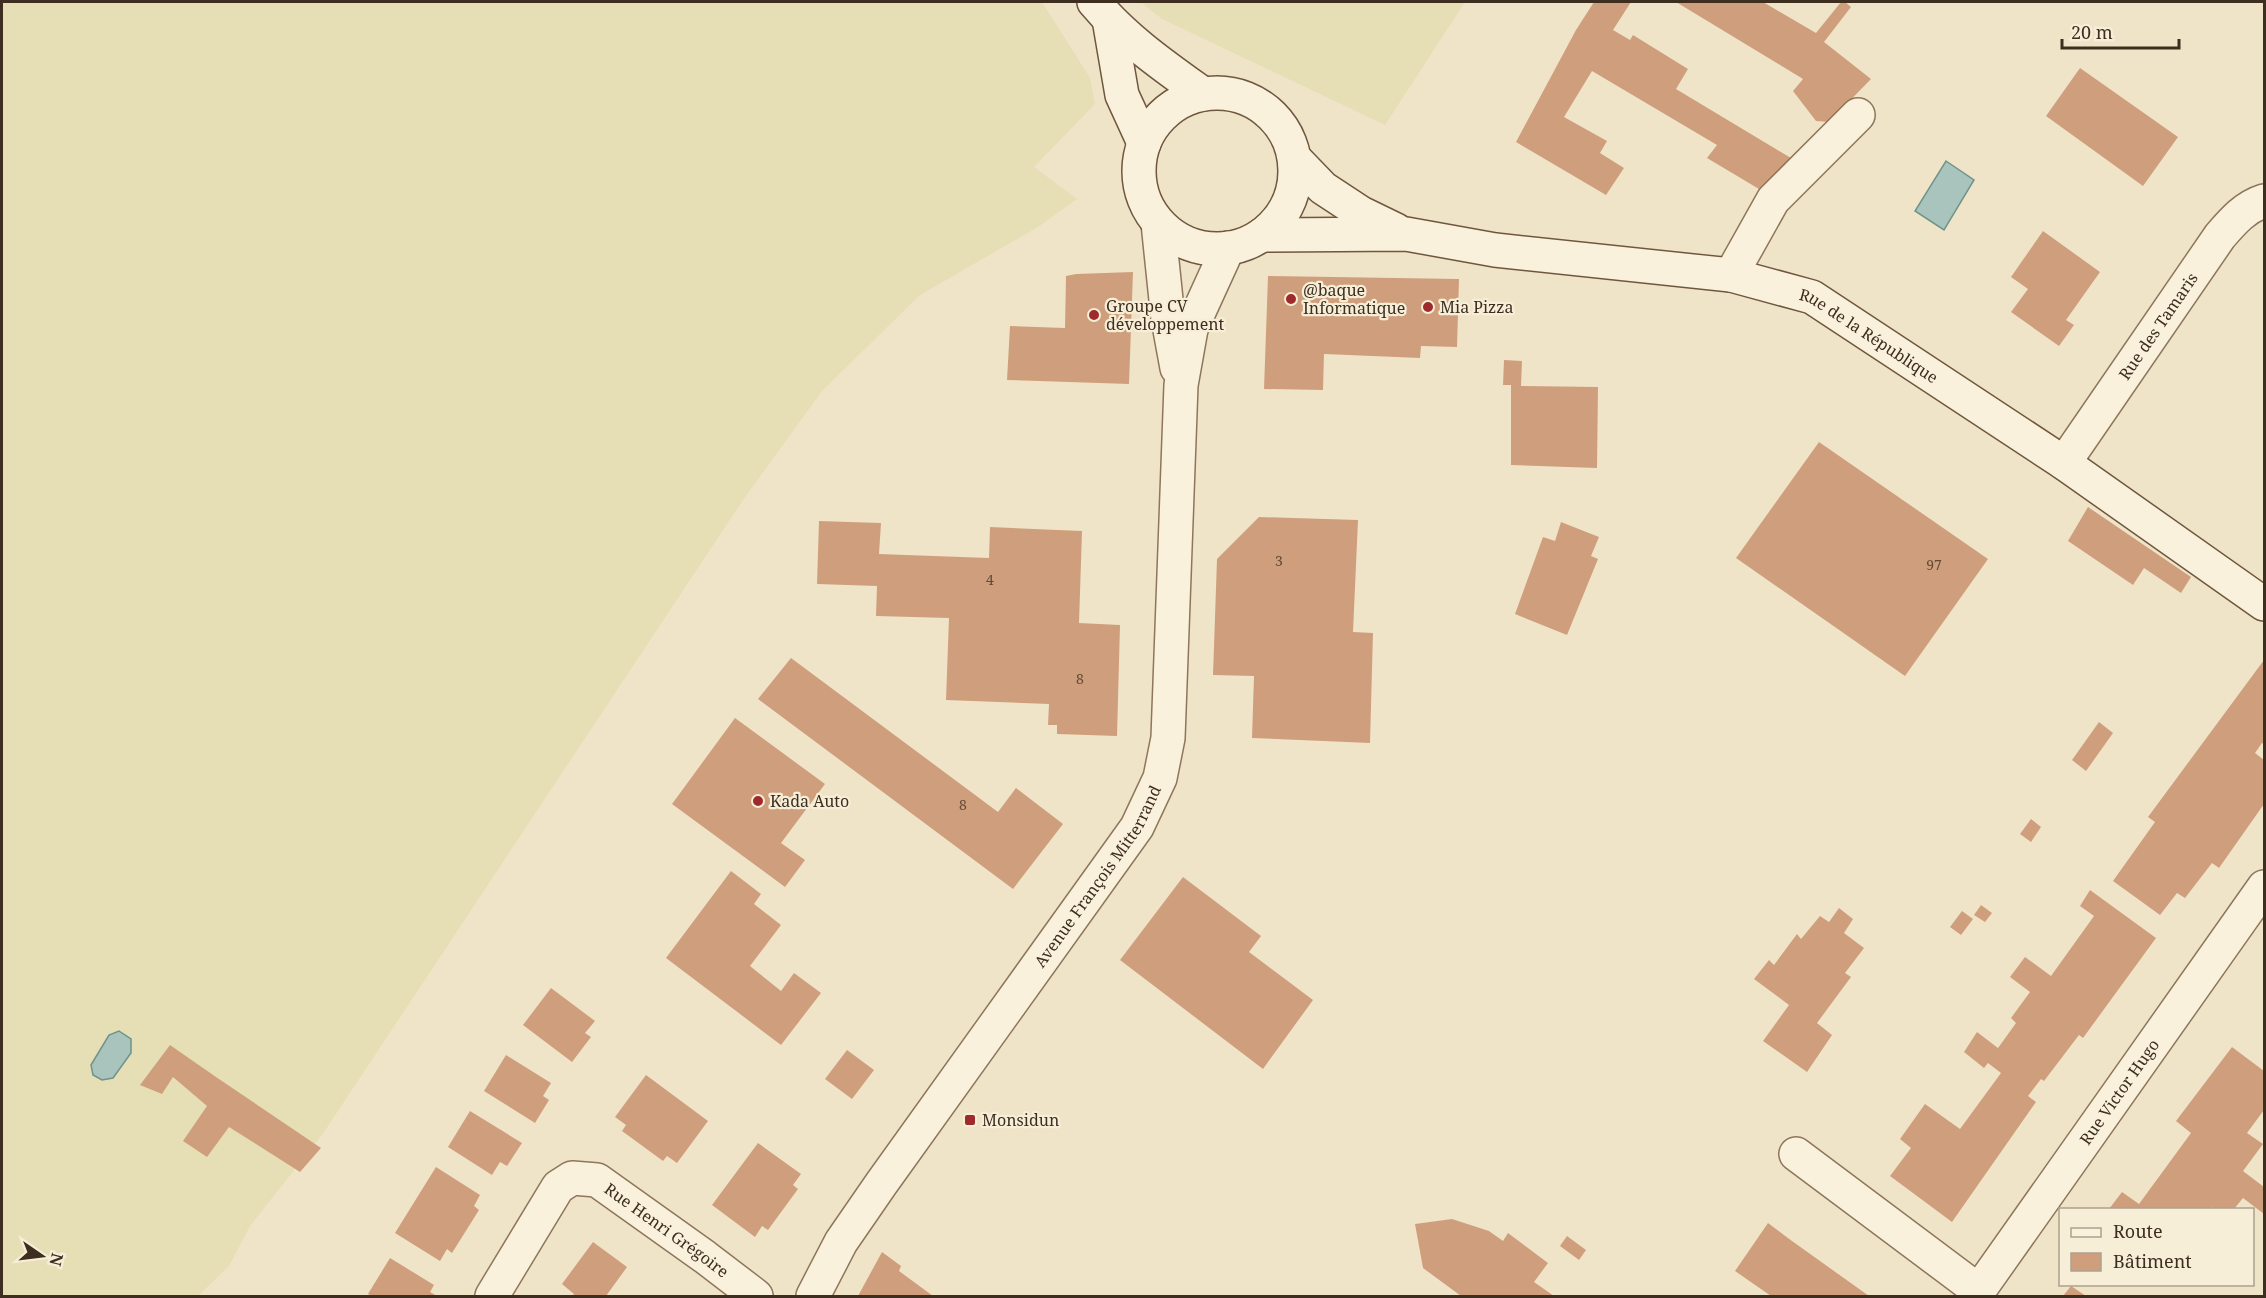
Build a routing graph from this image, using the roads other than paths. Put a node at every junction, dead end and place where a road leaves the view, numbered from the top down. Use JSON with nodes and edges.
{"nodes":[{"id":1,"x":1101,"y":10,"type":"edge"},
{"id":2,"x":1203,"y":94,"type":"junction"},
{"id":3,"x":1858,"y":115,"type":"dead end"},
{"id":4,"x":1144,"y":143,"type":"junction"},
{"id":5,"x":1295,"y":159,"type":"junction"},
{"id":6,"x":2265,"y":201,"type":"edge"},
{"id":7,"x":1158,"y":223,"type":"junction"},
{"id":8,"x":1406,"y":234,"type":"junction"},
{"id":9,"x":1262,"y":235,"type":"junction"},
{"id":10,"x":1227,"y":248,"type":"junction"},
{"id":11,"x":1731,"y":275,"type":"junction"},
{"id":12,"x":1181,"y":385,"type":"junction"},
{"id":13,"x":2064,"y":463,"type":"junction"},
{"id":14,"x":2265,"y":604,"type":"edge"},
{"id":15,"x":2265,"y":887,"type":"edge"},
{"id":16,"x":1796,"y":1154,"type":"dead end"},
{"id":17,"x":1977,"y":1294,"type":"edge"},
{"id":18,"x":492,"y":1296,"type":"edge"},
{"id":19,"x":756,"y":1296,"type":"edge"},
{"id":20,"x":813,"y":1296,"type":"edge"}],
"edges":[{"from":1,"to":2,"type":"street"},
{"from":1,"to":4,"type":"street"},
{"from":2,"to":4,"type":"street"},
{"from":2,"to":5,"type":"street"},
{"from":3,"to":11,"type":"street"},
{"from":4,"to":7,"type":"street"},
{"from":5,"to":8,"type":"street","name":"Rue de la République"},
{"from":5,"to":9,"type":"street"},
{"from":6,"to":13,"type":"street","name":"Rue des Tamaris"},
{"from":7,"to":10,"type":"street"},
{"from":7,"to":12,"type":"street","name":"Avenue François Mitterrand"},
{"from":8,"to":9,"type":"street","name":"Rue de la République"},
{"from":8,"to":11,"type":"street","name":"Rue de la République"},
{"from":9,"to":10,"type":"street"},
{"from":10,"to":12,"type":"street","name":"Avenue François Mitterrand"},
{"from":11,"to":13,"type":"street","name":"Rue de la République"},
{"from":12,"to":20,"type":"street","name":"Avenue François Mitterrand"},
{"from":13,"to":14,"type":"street","name":"Rue de la République"},
{"from":15,"to":17,"type":"street","name":"Rue Victor Hugo"},
{"from":16,"to":17,"type":"street"},
{"from":18,"to":19,"type":"street","name":"Rue Henri Grégoire"}]}
